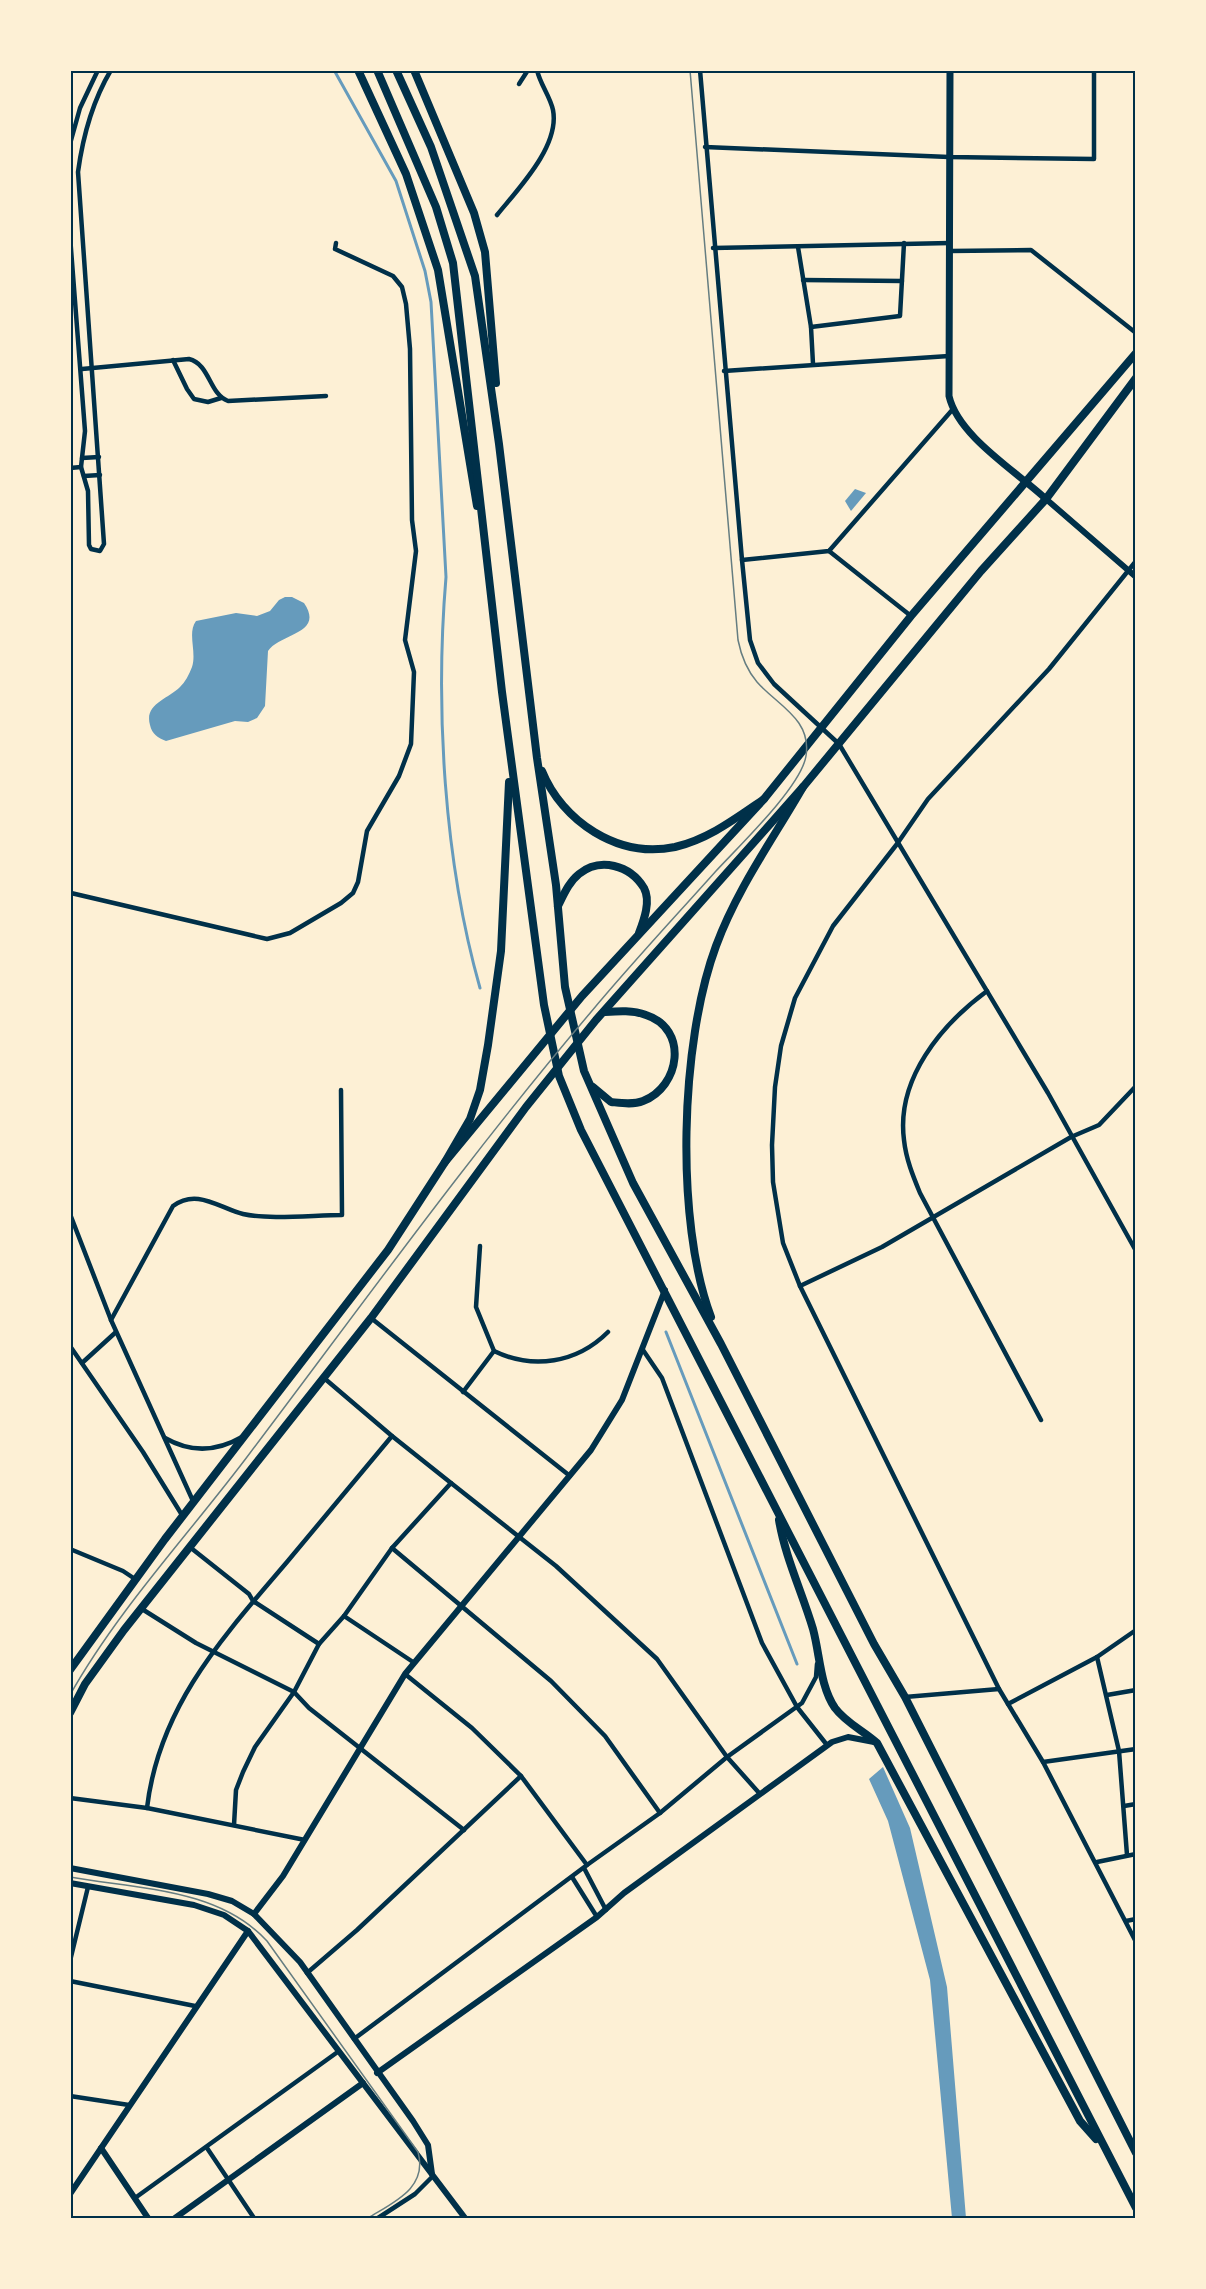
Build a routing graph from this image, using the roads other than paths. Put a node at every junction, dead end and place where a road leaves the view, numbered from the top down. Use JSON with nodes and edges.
{"nodes":[{"id":1,"x":98,"y":70,"type":"edge"},
{"id":2,"x":111,"y":70,"type":"edge"},
{"id":3,"x":358,"y":70,"type":"edge"},
{"id":4,"x":377,"y":70,"type":"edge"},
{"id":5,"x":396,"y":70,"type":"edge"},
{"id":6,"x":414,"y":70,"type":"edge"},
{"id":7,"x":528,"y":70,"type":"edge"},
{"id":8,"x":537,"y":70,"type":"edge"},
{"id":9,"x":700,"y":70,"type":"edge"},
{"id":10,"x":950,"y":70,"type":"edge"},
{"id":11,"x":1094,"y":70,"type":"edge"},
{"id":12,"x":519,"y":84,"type":"dead end"},
{"id":13,"x":70,"y":144,"type":"edge"},
{"id":14,"x":705,"y":147,"type":"junction"},
{"id":15,"x":949,"y":157,"type":"junction"},
{"id":16,"x":497,"y":215,"type":"dead end"},
{"id":17,"x":70,"y":236,"type":"edge"},
{"id":18,"x":336,"y":243,"type":"dead end"},
{"id":19,"x":904,"y":243,"type":"junction"},
{"id":20,"x":798,"y":247,"type":"junction"},
{"id":21,"x":950,"y":247,"type":"junction"},
{"id":22,"x":713,"y":248,"type":"junction"},
{"id":23,"x":803,"y":280,"type":"junction"},
{"id":24,"x":902,"y":281,"type":"junction"},
{"id":25,"x":810,"y":327,"type":"junction"},
{"id":26,"x":1136,"y":333,"type":"edge"},
{"id":27,"x":1136,"y":353,"type":"edge"},
{"id":28,"x":950,"y":356,"type":"junction"},
{"id":29,"x":173,"y":360,"type":"junction"},
{"id":30,"x":813,"y":364,"type":"junction"},
{"id":31,"x":93,"y":368,"type":"junction"},
{"id":32,"x":82,"y":369,"type":"junction"},
{"id":33,"x":724,"y":371,"type":"junction"},
{"id":34,"x":1136,"y":378,"type":"edge"},
{"id":35,"x":326,"y":396,"type":"dead end"},
{"id":36,"x":221,"y":398,"type":"junction"},
{"id":37,"x":953,"y":410,"type":"junction"},
{"id":38,"x":499,"y":444,"type":"junction"},
{"id":39,"x":99,"y":457,"type":"junction"},
{"id":40,"x":82,"y":458,"type":"junction"},
{"id":41,"x":81,"y":467,"type":"junction"},
{"id":42,"x":70,"y":468,"type":"edge"},
{"id":43,"x":100,"y":475,"type":"junction"},
{"id":44,"x":84,"y":476,"type":"junction"},
{"id":45,"x":1026,"y":480,"type":"junction"},
{"id":46,"x":1046,"y":499,"type":"junction"},
{"id":47,"x":828,"y":551,"type":"junction"},
{"id":48,"x":742,"y":560,"type":"junction"},
{"id":49,"x":1136,"y":561,"type":"edge"},
{"id":50,"x":1128,"y":570,"type":"junction"},
{"id":51,"x":1136,"y":577,"type":"edge"},
{"id":52,"x":490,"y":590,"type":"junction"},
{"id":53,"x":911,"y":616,"type":"junction"},
{"id":54,"x":823,"y":727,"type":"junction"},
{"id":55,"x":839,"y":744,"type":"junction"},
{"id":56,"x":537,"y":758,"type":"junction"},
{"id":57,"x":510,"y":762,"type":"junction"},
{"id":58,"x":803,"y":787,"type":"junction"},
{"id":59,"x":70,"y":790,"type":"edge"},
{"id":60,"x":764,"y":799,"type":"junction"},
{"id":61,"x":897,"y":844,"type":"junction"},
{"id":62,"x":71,"y":861,"type":"edge"},
{"id":63,"x":71,"y":894,"type":"edge"},
{"id":64,"x":558,"y":907,"type":"junction"},
{"id":65,"x":70,"y":908,"type":"edge"},
{"id":66,"x":639,"y":933,"type":"junction"},
{"id":67,"x":987,"y":991,"type":"junction"},
{"id":68,"x":604,"y":1012,"type":"junction"},
{"id":69,"x":590,"y":1084,"type":"junction"},
{"id":70,"x":1136,"y":1086,"type":"edge"},
{"id":71,"x":341,"y":1090,"type":"dead end"},
{"id":72,"x":1071,"y":1137,"type":"junction"},
{"id":73,"x":446,"y":1162,"type":"junction"},
{"id":74,"x":70,"y":1214,"type":"edge"},
{"id":75,"x":934,"y":1218,"type":"junction"},
{"id":76,"x":480,"y":1246,"type":"dead end"},
{"id":77,"x":1136,"y":1251,"type":"edge"},
{"id":78,"x":800,"y":1286,"type":"junction"},
{"id":79,"x":665,"y":1290,"type":"junction"},
{"id":80,"x":371,"y":1318,"type":"junction"},
{"id":81,"x":111,"y":1320,"type":"junction"},
{"id":82,"x":116,"y":1332,"type":"junction"},
{"id":83,"x":608,"y":1332,"type":"dead end"},
{"id":84,"x":722,"y":1344,"type":"junction"},
{"id":85,"x":70,"y":1346,"type":"edge"},
{"id":86,"x":643,"y":1350,"type":"junction"},
{"id":87,"x":494,"y":1351,"type":"junction"},
{"id":88,"x":82,"y":1363,"type":"junction"},
{"id":89,"x":324,"y":1378,"type":"junction"},
{"id":90,"x":463,"y":1392,"type":"junction"},
{"id":91,"x":1041,"y":1420,"type":"dead end"},
{"id":92,"x":392,"y":1436,"type":"junction"},
{"id":93,"x":163,"y":1437,"type":"junction"},
{"id":94,"x":242,"y":1437,"type":"junction"},
{"id":95,"x":570,"y":1476,"type":"junction"},
{"id":96,"x":451,"y":1483,"type":"junction"},
{"id":97,"x":193,"y":1501,"type":"junction"},
{"id":98,"x":778,"y":1512,"type":"junction"},
{"id":99,"x":183,"y":1515,"type":"junction"},
{"id":100,"x":520,"y":1538,"type":"junction"},
{"id":101,"x":191,"y":1548,"type":"junction"},
{"id":102,"x":392,"y":1548,"type":"junction"},
{"id":103,"x":70,"y":1549,"type":"edge"},
{"id":104,"x":135,"y":1578,"type":"junction"},
{"id":105,"x":253,"y":1601,"type":"junction"},
{"id":106,"x":462,"y":1607,"type":"junction"},
{"id":107,"x":142,"y":1608,"type":"junction"},
{"id":108,"x":344,"y":1616,"type":"junction"},
{"id":109,"x":1136,"y":1630,"type":"edge"},
{"id":110,"x":319,"y":1644,"type":"junction"},
{"id":111,"x":213,"y":1649,"type":"junction"},
{"id":112,"x":819,"y":1653,"type":"junction"},
{"id":113,"x":1097,"y":1657,"type":"junction"},
{"id":114,"x":413,"y":1662,"type":"junction"},
{"id":115,"x":70,"y":1670,"type":"edge"},
{"id":116,"x":405,"y":1674,"type":"junction"},
{"id":117,"x":999,"y":1689,"type":"junction"},
{"id":118,"x":1136,"y":1690,"type":"edge"},
{"id":119,"x":294,"y":1692,"type":"junction"},
{"id":120,"x":1107,"y":1695,"type":"junction"},
{"id":121,"x":905,"y":1697,"type":"junction"},
{"id":122,"x":1008,"y":1704,"type":"junction"},
{"id":123,"x":797,"y":1707,"type":"junction"},
{"id":124,"x":70,"y":1713,"type":"edge"},
{"id":125,"x":877,"y":1743,"type":"junction"},
{"id":126,"x":827,"y":1746,"type":"junction"},
{"id":127,"x":360,"y":1747,"type":"junction"},
{"id":128,"x":1136,"y":1749,"type":"edge"},
{"id":129,"x":1119,"y":1751,"type":"junction"},
{"id":130,"x":727,"y":1757,"type":"junction"},
{"id":131,"x":1043,"y":1762,"type":"junction"},
{"id":132,"x":521,"y":1776,"type":"junction"},
{"id":133,"x":760,"y":1794,"type":"junction"},
{"id":134,"x":70,"y":1798,"type":"edge"},
{"id":135,"x":1136,"y":1804,"type":"edge"},
{"id":136,"x":1124,"y":1806,"type":"junction"},
{"id":137,"x":147,"y":1808,"type":"junction"},
{"id":138,"x":660,"y":1813,"type":"junction"},
{"id":139,"x":234,"y":1825,"type":"junction"},
{"id":140,"x":464,"y":1830,"type":"junction"},
{"id":141,"x":305,"y":1840,"type":"junction"},
{"id":142,"x":1136,"y":1854,"type":"edge"},
{"id":143,"x":1127,"y":1855,"type":"junction"},
{"id":144,"x":1097,"y":1862,"type":"junction"},
{"id":145,"x":70,"y":1867,"type":"edge"},
{"id":146,"x":586,"y":1867,"type":"junction"},
{"id":147,"x":572,"y":1877,"type":"junction"},
{"id":148,"x":70,"y":1883,"type":"edge"},
{"id":149,"x":88,"y":1887,"type":"junction"},
{"id":150,"x":606,"y":1910,"type":"junction"},
{"id":151,"x":254,"y":1914,"type":"junction"},
{"id":152,"x":597,"y":1917,"type":"junction"},
{"id":153,"x":1136,"y":1919,"type":"edge"},
{"id":154,"x":1126,"y":1921,"type":"junction"},
{"id":155,"x":248,"y":1931,"type":"junction"},
{"id":156,"x":1136,"y":1942,"type":"edge"},
{"id":157,"x":70,"y":1961,"type":"edge"},
{"id":158,"x":307,"y":1973,"type":"junction"},
{"id":159,"x":70,"y":1982,"type":"edge"},
{"id":160,"x":195,"y":2006,"type":"junction"},
{"id":161,"x":354,"y":2039,"type":"junction"},
{"id":162,"x":339,"y":2051,"type":"junction"},
{"id":163,"x":377,"y":2073,"type":"junction"},
{"id":164,"x":363,"y":2083,"type":"junction"},
{"id":165,"x":70,"y":2096,"type":"edge"},
{"id":166,"x":129,"y":2105,"type":"junction"},
{"id":167,"x":101,"y":2148,"type":"junction"},
{"id":168,"x":207,"y":2148,"type":"junction"},
{"id":169,"x":1104,"y":2149,"type":"junction"},
{"id":170,"x":1136,"y":2153,"type":"edge"},
{"id":171,"x":433,"y":2176,"type":"junction"},
{"id":172,"x":228,"y":2180,"type":"junction"},
{"id":173,"x":70,"y":2194,"type":"edge"},
{"id":174,"x":135,"y":2198,"type":"junction"},
{"id":175,"x":1136,"y":2208,"type":"edge"},
{"id":176,"x":148,"y":2218,"type":"edge"},
{"id":177,"x":175,"y":2218,"type":"edge"},
{"id":178,"x":254,"y":2218,"type":"edge"},
{"id":179,"x":378,"y":2218,"type":"edge"},
{"id":180,"x":465,"y":2218,"type":"edge"}],
"edges":[{"from":1,"to":13,"type":"street"},
{"from":2,"to":31,"type":"street"},
{"from":3,"to":52,"type":"main road"},
{"from":4,"to":52,"type":"main road"},
{"from":5,"to":38,"type":"main road"},
{"from":6,"to":38,"type":"main road"},
{"from":7,"to":12,"type":"street"},
{"from":8,"to":16,"type":"street"},
{"from":9,"to":14,"type":"street"},
{"from":10,"to":15,"type":"main road"},
{"from":11,"to":15,"type":"street"},
{"from":14,"to":15,"type":"street"},
{"from":14,"to":22,"type":"street"},
{"from":15,"to":21,"type":"main road"},
{"from":17,"to":32,"type":"street"},
{"from":18,"to":63,"type":"street"},
{"from":19,"to":20,"type":"street"},
{"from":19,"to":21,"type":"street"},
{"from":19,"to":24,"type":"street"},
{"from":20,"to":22,"type":"street"},
{"from":20,"to":23,"type":"street"},
{"from":21,"to":26,"type":"street"},
{"from":21,"to":28,"type":"main road"},
{"from":22,"to":33,"type":"street"},
{"from":23,"to":24,"type":"street"},
{"from":23,"to":25,"type":"street"},
{"from":24,"to":25,"type":"street"},
{"from":25,"to":30,"type":"street"},
{"from":27,"to":45,"type":"main road"},
{"from":28,"to":30,"type":"street"},
{"from":28,"to":37,"type":"main road"},
{"from":29,"to":31,"type":"street"},
{"from":29,"to":36,"type":"street"},
{"from":29,"to":36,"type":"street"},
{"from":30,"to":33,"type":"street"},
{"from":31,"to":32,"type":"street"},
{"from":31,"to":39,"type":"street"},
{"from":32,"to":40,"type":"street"},
{"from":33,"to":48,"type":"street"},
{"from":34,"to":46,"type":"main road"},
{"from":35,"to":36,"type":"street"},
{"from":37,"to":45,"type":"main road"},
{"from":37,"to":47,"type":"street"},
{"from":38,"to":56,"type":"main road"},
{"from":39,"to":40,"type":"street"},
{"from":39,"to":43,"type":"street"},
{"from":40,"to":41,"type":"street"},
{"from":41,"to":42,"type":"street"},
{"from":41,"to":44,"type":"street"},
{"from":43,"to":44,"type":"street"},
{"from":43,"to":44,"type":"street"},
{"from":45,"to":46,"type":"main road"},
{"from":45,"to":53,"type":"main road"},
{"from":46,"to":50,"type":"street"},
{"from":46,"to":55,"type":"main road"},
{"from":47,"to":48,"type":"street"},
{"from":47,"to":53,"type":"street"},
{"from":48,"to":54,"type":"street"},
{"from":49,"to":50,"type":"street"},
{"from":50,"to":51,"type":"street"},
{"from":50,"to":61,"type":"street"},
{"from":52,"to":57,"type":"main road"},
{"from":53,"to":54,"type":"main road"},
{"from":54,"to":55,"type":"street"},
{"from":54,"to":60,"type":"main road"},
{"from":55,"to":58,"type":"main road"},
{"from":55,"to":61,"type":"street"},
{"from":56,"to":60,"type":"main road"},
{"from":56,"to":64,"type":"main road"},
{"from":57,"to":73,"type":"main road"},
{"from":57,"to":79,"type":"main road"},
{"from":58,"to":68,"type":"main road"},
{"from":58,"to":84,"type":"main road"},
{"from":59,"to":62,"type":"street"},
{"from":60,"to":66,"type":"main road"},
{"from":61,"to":67,"type":"street"},
{"from":61,"to":78,"type":"street"},
{"from":62,"to":63,"type":"street"},
{"from":63,"to":65,"type":"street"},
{"from":64,"to":66,"type":"main road"},
{"from":64,"to":69,"type":"main road"},
{"from":66,"to":73,"type":"main road"},
{"from":67,"to":72,"type":"street"},
{"from":67,"to":75,"type":"street"},
{"from":68,"to":69,"type":"main road"},
{"from":68,"to":80,"type":"main road"},
{"from":69,"to":84,"type":"main road"},
{"from":70,"to":72,"type":"street"},
{"from":71,"to":81,"type":"street"},
{"from":72,"to":75,"type":"street"},
{"from":72,"to":77,"type":"street"},
{"from":73,"to":94,"type":"main road"},
{"from":74,"to":81,"type":"street"},
{"from":75,"to":78,"type":"street"},
{"from":75,"to":91,"type":"street"},
{"from":76,"to":87,"type":"street"},
{"from":78,"to":117,"type":"street"},
{"from":79,"to":86,"type":"street"},
{"from":79,"to":98,"type":"main road"},
{"from":80,"to":89,"type":"main road"},
{"from":80,"to":90,"type":"street"},
{"from":81,"to":82,"type":"street"},
{"from":82,"to":88,"type":"street"},
{"from":82,"to":93,"type":"street"},
{"from":83,"to":87,"type":"street"},
{"from":84,"to":121,"type":"main road"},
{"from":85,"to":88,"type":"street"},
{"from":86,"to":95,"type":"street"},
{"from":86,"to":123,"type":"street"},
{"from":87,"to":90,"type":"street"},
{"from":88,"to":99,"type":"street"},
{"from":89,"to":92,"type":"street"},
{"from":89,"to":101,"type":"main road"},
{"from":90,"to":95,"type":"street"},
{"from":92,"to":96,"type":"street"},
{"from":92,"to":105,"type":"street"},
{"from":93,"to":94,"type":"street"},
{"from":93,"to":97,"type":"street"},
{"from":94,"to":97,"type":"main road"},
{"from":95,"to":100,"type":"street"},
{"from":96,"to":100,"type":"street"},
{"from":96,"to":102,"type":"street"},
{"from":97,"to":99,"type":"main road"},
{"from":98,"to":112,"type":"main road"},
{"from":98,"to":169,"type":"main road"},
{"from":99,"to":104,"type":"main road"},
{"from":100,"to":106,"type":"street"},
{"from":100,"to":130,"type":"street"},
{"from":101,"to":105,"type":"street"},
{"from":101,"to":107,"type":"main road"},
{"from":102,"to":106,"type":"street"},
{"from":102,"to":108,"type":"street"},
{"from":103,"to":104,"type":"street"},
{"from":104,"to":115,"type":"main road"},
{"from":105,"to":110,"type":"street"},
{"from":105,"to":111,"type":"street"},
{"from":106,"to":114,"type":"street"},
{"from":106,"to":138,"type":"street"},
{"from":107,"to":111,"type":"street"},
{"from":107,"to":124,"type":"main road"},
{"from":108,"to":110,"type":"street"},
{"from":108,"to":114,"type":"street"},
{"from":109,"to":113,"type":"street"},
{"from":110,"to":119,"type":"street"},
{"from":111,"to":119,"type":"street"},
{"from":111,"to":137,"type":"street"},
{"from":112,"to":123,"type":"street"},
{"from":112,"to":125,"type":"main road"},
{"from":113,"to":120,"type":"street"},
{"from":113,"to":122,"type":"street"},
{"from":114,"to":116,"type":"street"},
{"from":116,"to":127,"type":"street"},
{"from":116,"to":132,"type":"street"},
{"from":117,"to":121,"type":"street"},
{"from":117,"to":122,"type":"street"},
{"from":118,"to":120,"type":"street"},
{"from":119,"to":127,"type":"street"},
{"from":119,"to":139,"type":"street"},
{"from":120,"to":129,"type":"street"},
{"from":121,"to":170,"type":"main road"},
{"from":122,"to":131,"type":"street"},
{"from":123,"to":126,"type":"street"},
{"from":123,"to":130,"type":"street"},
{"from":125,"to":126,"type":"street"},
{"from":125,"to":169,"type":"main road"},
{"from":126,"to":133,"type":"street"},
{"from":127,"to":140,"type":"street"},
{"from":127,"to":141,"type":"street"},
{"from":128,"to":129,"type":"street"},
{"from":129,"to":131,"type":"street"},
{"from":129,"to":136,"type":"street"},
{"from":130,"to":133,"type":"street"},
{"from":130,"to":138,"type":"street"},
{"from":131,"to":144,"type":"street"},
{"from":132,"to":140,"type":"street"},
{"from":132,"to":146,"type":"street"},
{"from":133,"to":150,"type":"street"},
{"from":134,"to":137,"type":"street"},
{"from":135,"to":136,"type":"street"},
{"from":136,"to":143,"type":"street"},
{"from":137,"to":139,"type":"street"},
{"from":138,"to":146,"type":"street"},
{"from":139,"to":141,"type":"street"},
{"from":140,"to":158,"type":"street"},
{"from":141,"to":151,"type":"street"},
{"from":142,"to":143,"type":"street"},
{"from":143,"to":144,"type":"street"},
{"from":144,"to":154,"type":"street"},
{"from":145,"to":151,"type":"street"},
{"from":146,"to":147,"type":"street"},
{"from":146,"to":150,"type":"street"},
{"from":147,"to":152,"type":"street"},
{"from":147,"to":161,"type":"street"},
{"from":148,"to":149,"type":"street"},
{"from":149,"to":155,"type":"street"},
{"from":149,"to":157,"type":"street"},
{"from":150,"to":152,"type":"street"},
{"from":151,"to":158,"type":"street"},
{"from":152,"to":163,"type":"street"},
{"from":153,"to":154,"type":"street"},
{"from":154,"to":156,"type":"street"},
{"from":155,"to":160,"type":"street"},
{"from":155,"to":162,"type":"street"},
{"from":158,"to":161,"type":"street"},
{"from":159,"to":160,"type":"street"},
{"from":160,"to":166,"type":"street"},
{"from":161,"to":163,"type":"street"},
{"from":162,"to":164,"type":"street"},
{"from":162,"to":168,"type":"street"},
{"from":163,"to":171,"type":"street"},
{"from":164,"to":171,"type":"street"},
{"from":164,"to":172,"type":"street"},
{"from":165,"to":166,"type":"street"},
{"from":166,"to":167,"type":"street"},
{"from":167,"to":173,"type":"street"},
{"from":167,"to":174,"type":"street"},
{"from":168,"to":172,"type":"street"},
{"from":168,"to":174,"type":"street"},
{"from":169,"to":175,"type":"main road"},
{"from":171,"to":179,"type":"street"},
{"from":171,"to":180,"type":"street"},
{"from":172,"to":177,"type":"street"},
{"from":172,"to":178,"type":"street"},
{"from":174,"to":176,"type":"street"}]}
